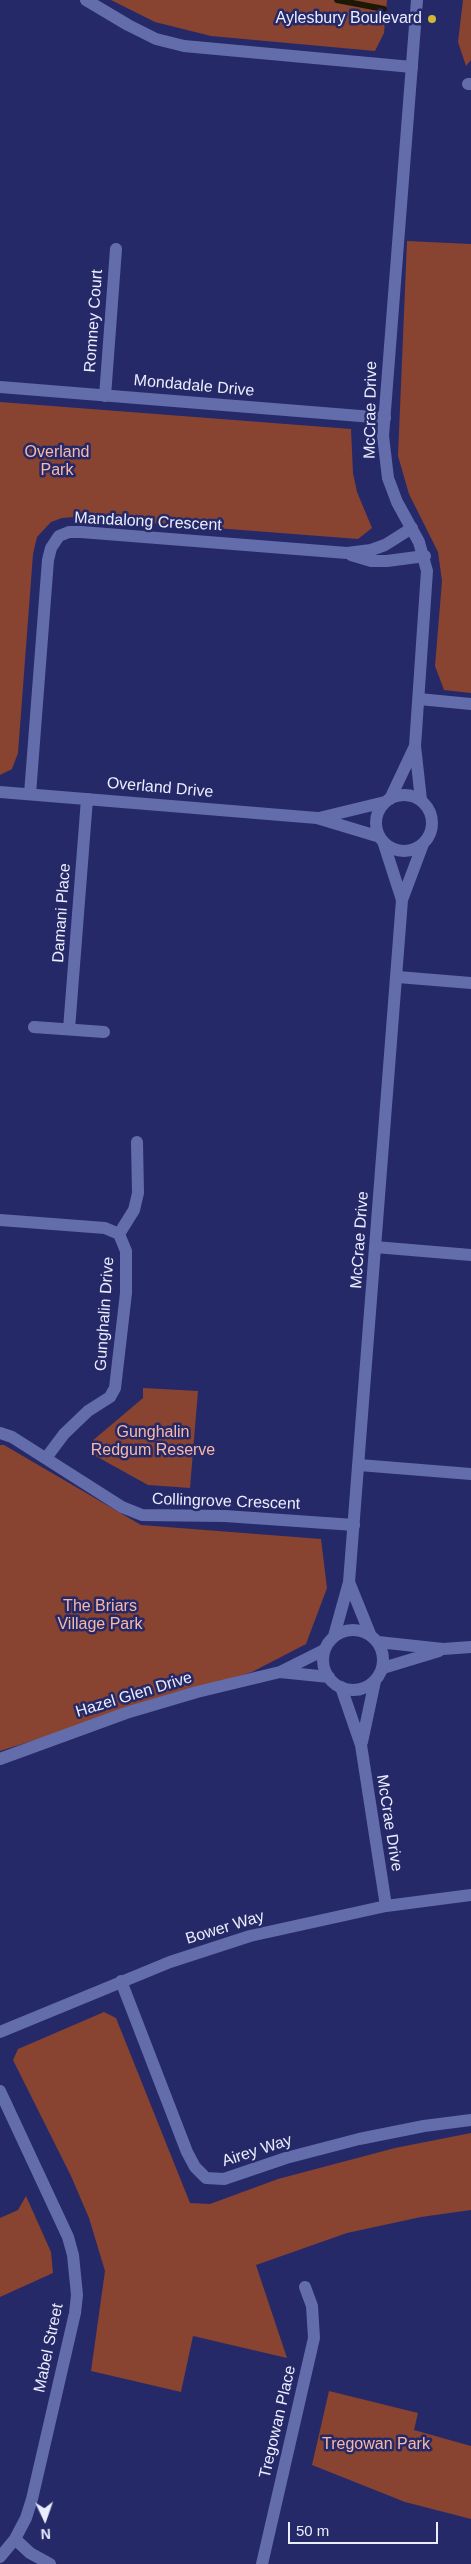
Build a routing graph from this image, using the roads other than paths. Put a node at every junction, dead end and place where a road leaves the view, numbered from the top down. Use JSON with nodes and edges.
{"nodes":[{"id":1,"x":86,"y":0,"type":"edge"},
{"id":2,"x":417,"y":0,"type":"edge"},
{"id":3,"x":412,"y":67,"type":"junction"},
{"id":4,"x":116,"y":249,"type":"dead end"},
{"id":5,"x":0,"y":388,"type":"edge"},
{"id":6,"x":105,"y":396,"type":"junction"},
{"id":7,"x":385,"y":418,"type":"junction"},
{"id":8,"x":412,"y":528,"type":"junction"},
{"id":9,"x":347,"y":553,"type":"junction"},
{"id":10,"x":425,"y":556,"type":"junction"},
{"id":11,"x":419,"y":700,"type":"junction"},
{"id":12,"x":471,"y":704,"type":"edge"},
{"id":13,"x":415,"y":746,"type":"junction"},
{"id":14,"x":0,"y":792,"type":"edge"},
{"id":15,"x":30,"y":794,"type":"junction"},
{"id":16,"x":87,"y":799,"type":"junction"},
{"id":17,"x":388,"y":800,"type":"junction"},
{"id":18,"x":421,"y":800,"type":"junction"},
{"id":19,"x":316,"y":818,"type":"junction"},
{"id":20,"x":381,"y":839,"type":"junction"},
{"id":21,"x":422,"y":844,"type":"junction"},
{"id":22,"x":402,"y":900,"type":"junction"},
{"id":23,"x":398,"y":977,"type":"junction"},
{"id":24,"x":471,"y":983,"type":"edge"},
{"id":25,"x":34,"y":1026,"type":"dead end"},
{"id":26,"x":69,"y":1029,"type":"junction"},
{"id":27,"x":104,"y":1032,"type":"dead end"},
{"id":28,"x":137,"y":1142,"type":"dead end"},
{"id":29,"x":0,"y":1220,"type":"edge"},
{"id":30,"x":119,"y":1234,"type":"junction"},
{"id":31,"x":376,"y":1247,"type":"junction"},
{"id":32,"x":471,"y":1255,"type":"edge"},
{"id":33,"x":0,"y":1433,"type":"edge"},
{"id":34,"x":46,"y":1458,"type":"junction"},
{"id":35,"x":359,"y":1466,"type":"junction"},
{"id":36,"x":471,"y":1474,"type":"edge"},
{"id":37,"x":354,"y":1525,"type":"junction"},
{"id":38,"x":349,"y":1582,"type":"junction"},
{"id":39,"x":334,"y":1636,"type":"junction"},
{"id":40,"x":374,"y":1638,"type":"junction"},
{"id":41,"x":471,"y":1647,"type":"edge"},
{"id":42,"x":443,"y":1649,"type":"junction"},
{"id":43,"x":324,"y":1650,"type":"junction"},
{"id":44,"x":383,"y":1668,"type":"junction"},
{"id":45,"x":280,"y":1672,"type":"junction"},
{"id":46,"x":328,"y":1677,"type":"junction"},
{"id":47,"x":375,"y":1681,"type":"junction"},
{"id":48,"x":341,"y":1687,"type":"junction"},
{"id":49,"x":361,"y":1745,"type":"junction"},
{"id":50,"x":0,"y":1759,"type":"edge"},
{"id":51,"x":471,"y":1895,"type":"edge"},
{"id":52,"x":386,"y":1906,"type":"junction"},
{"id":53,"x":121,"y":1981,"type":"junction"},
{"id":54,"x":0,"y":2032,"type":"edge"},
{"id":55,"x":0,"y":2091,"type":"edge"},
{"id":56,"x":471,"y":2120,"type":"edge"},
{"id":57,"x":305,"y":2287,"type":"dead end"},
{"id":58,"x":15,"y":2539,"type":"junction"},
{"id":59,"x":0,"y":2556,"type":"edge"},
{"id":60,"x":50,"y":2564,"type":"edge"},
{"id":61,"x":262,"y":2564,"type":"edge"}],
"edges":[{"from":1,"to":3,"type":"street"},
{"from":2,"to":3,"type":"street","name":"McCrae Drive"},
{"from":3,"to":7,"type":"street","name":"McCrae Drive"},
{"from":4,"to":6,"type":"street","name":"Romney Court"},
{"from":5,"to":6,"type":"street","name":"Mondadale Drive"},
{"from":6,"to":7,"type":"street","name":"Mondadale Drive"},
{"from":7,"to":8,"type":"street","name":"McCrae Drive"},
{"from":8,"to":9,"type":"street","name":"Mandalong Crescent"},
{"from":8,"to":10,"type":"street","name":"McCrae Drive"},
{"from":9,"to":10,"type":"street","name":"Mandalong Crescent"},
{"from":9,"to":15,"type":"street","name":"Mandalong Crescent"},
{"from":10,"to":11,"type":"street","name":"McCrae Drive"},
{"from":11,"to":12,"type":"street"},
{"from":11,"to":13,"type":"street","name":"McCrae Drive"},
{"from":13,"to":17,"type":"street","name":"McCrae Drive"},
{"from":13,"to":18,"type":"street","name":"McCrae Drive"},
{"from":14,"to":15,"type":"street","name":"Overland Drive"},
{"from":15,"to":16,"type":"street","name":"Overland Drive"},
{"from":16,"to":19,"type":"street","name":"Overland Drive"},
{"from":16,"to":26,"type":"street","name":"Damani Place"},
{"from":17,"to":18,"type":"street"},
{"from":17,"to":19,"type":"street","name":"Overland Drive"},
{"from":17,"to":20,"type":"street"},
{"from":18,"to":21,"type":"street"},
{"from":19,"to":20,"type":"street","name":"Overland Drive"},
{"from":20,"to":21,"type":"street"},
{"from":20,"to":22,"type":"street","name":"McCrae Drive"},
{"from":21,"to":22,"type":"street","name":"McCrae Drive"},
{"from":22,"to":23,"type":"street","name":"McCrae Drive"},
{"from":23,"to":24,"type":"street"},
{"from":23,"to":31,"type":"street","name":"McCrae Drive"},
{"from":25,"to":26,"type":"street"},
{"from":26,"to":27,"type":"street"},
{"from":28,"to":30,"type":"street","name":"Gunghalin Drive"},
{"from":29,"to":30,"type":"street","name":"Gunghalin Drive"},
{"from":30,"to":34,"type":"street","name":"Gunghalin Drive"},
{"from":31,"to":32,"type":"street"},
{"from":31,"to":35,"type":"street","name":"McCrae Drive"},
{"from":33,"to":34,"type":"street","name":"Collingrove Crescent"},
{"from":34,"to":37,"type":"street","name":"Collingrove Crescent"},
{"from":35,"to":36,"type":"street"},
{"from":35,"to":37,"type":"street","name":"McCrae Drive"},
{"from":37,"to":38,"type":"street","name":"McCrae Drive"},
{"from":38,"to":39,"type":"street","name":"McCrae Drive"},
{"from":38,"to":40,"type":"street","name":"McCrae Drive"},
{"from":39,"to":40,"type":"street"},
{"from":39,"to":43,"type":"street"},
{"from":40,"to":42,"type":"street"},
{"from":40,"to":44,"type":"street"},
{"from":41,"to":42,"type":"street"},
{"from":42,"to":44,"type":"street"},
{"from":43,"to":45,"type":"street","name":"Hazel Glen Drive"},
{"from":43,"to":46,"type":"street"},
{"from":44,"to":47,"type":"street"},
{"from":45,"to":46,"type":"street","name":"Hazel Glen Drive"},
{"from":45,"to":50,"type":"street","name":"Hazel Glen Drive"},
{"from":46,"to":48,"type":"street"},
{"from":47,"to":48,"type":"street"},
{"from":47,"to":49,"type":"street","name":"McCrae Drive"},
{"from":48,"to":49,"type":"street","name":"McCrae Drive"},
{"from":49,"to":52,"type":"street","name":"McCrae Drive"},
{"from":51,"to":52,"type":"street","name":"Bower Way"},
{"from":52,"to":53,"type":"street","name":"Bower Way"},
{"from":53,"to":54,"type":"street","name":"Bower Way"},
{"from":53,"to":56,"type":"street","name":"Airey Way"},
{"from":55,"to":58,"type":"street","name":"Mabel Street"},
{"from":57,"to":61,"type":"street","name":"Tregowan Place"},
{"from":58,"to":59,"type":"street","name":"Mabel Street"},
{"from":58,"to":60,"type":"street"}]}
